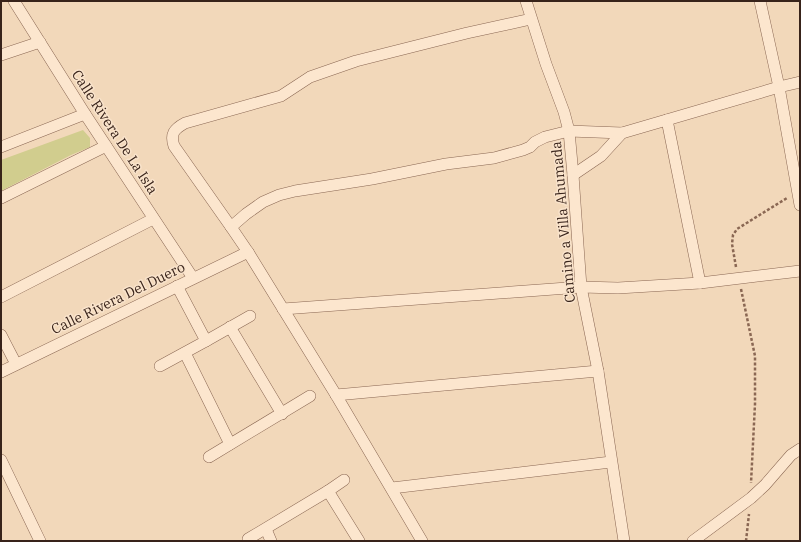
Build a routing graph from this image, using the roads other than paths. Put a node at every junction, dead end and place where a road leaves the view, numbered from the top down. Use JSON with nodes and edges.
{"nodes":[{"id":1,"x":14,"y":1,"type":"edge"},
{"id":2,"x":526,"y":1,"type":"edge"},
{"id":3,"x":760,"y":1,"type":"edge"},
{"id":4,"x":531,"y":19,"type":"junction"},
{"id":5,"x":40,"y":42,"type":"junction"},
{"id":6,"x":1,"y":55,"type":"edge"},
{"id":7,"x":800,"y":82,"type":"edge"},
{"id":8,"x":778,"y":87,"type":"junction"},
{"id":9,"x":85,"y":114,"type":"junction"},
{"id":10,"x":666,"y":120,"type":"junction"},
{"id":11,"x":569,"y":131,"type":"junction"},
{"id":12,"x":622,"y":133,"type":"junction"},
{"id":13,"x":106,"y":146,"type":"junction"},
{"id":14,"x":1,"y":147,"type":"edge"},
{"id":15,"x":573,"y":176,"type":"junction"},
{"id":16,"x":799,"y":191,"type":"edge"},
{"id":17,"x":1,"y":198,"type":"edge"},
{"id":18,"x":800,"y":205,"type":"edge"},
{"id":19,"x":153,"y":219,"type":"junction"},
{"id":20,"x":231,"y":227,"type":"junction"},
{"id":21,"x":248,"y":252,"type":"junction"},
{"id":22,"x":800,"y":271,"type":"edge"},
{"id":23,"x":193,"y":278,"type":"junction"},
{"id":24,"x":700,"y":283,"type":"junction"},
{"id":25,"x":177,"y":286,"type":"junction"},
{"id":26,"x":581,"y":287,"type":"junction"},
{"id":27,"x":1,"y":297,"type":"edge"},
{"id":28,"x":283,"y":309,"type":"junction"},
{"id":29,"x":250,"y":316,"type":"dead end"},
{"id":30,"x":230,"y":327,"type":"junction"},
{"id":31,"x":1,"y":334,"type":"edge"},
{"id":32,"x":206,"y":341,"type":"junction"},
{"id":33,"x":185,"y":353,"type":"junction"},
{"id":34,"x":16,"y":364,"type":"junction"},
{"id":35,"x":160,"y":366,"type":"dead end"},
{"id":36,"x":598,"y":371,"type":"junction"},
{"id":37,"x":1,"y":372,"type":"edge"},
{"id":38,"x":336,"y":394,"type":"junction"},
{"id":39,"x":310,"y":396,"type":"dead end"},
{"id":40,"x":282,"y":414,"type":"junction"},
{"id":41,"x":230,"y":444,"type":"junction"},
{"id":42,"x":800,"y":449,"type":"edge"},
{"id":43,"x":208,"y":457,"type":"dead end"},
{"id":44,"x":1,"y":460,"type":"edge"},
{"id":45,"x":611,"y":462,"type":"junction"},
{"id":46,"x":344,"y":480,"type":"dead end"},
{"id":47,"x":392,"y":488,"type":"junction"},
{"id":48,"x":328,"y":491,"type":"junction"},
{"id":49,"x":266,"y":529,"type":"junction"},
{"id":50,"x":248,"y":539,"type":"dead end"},
{"id":51,"x":40,"y":541,"type":"edge"},
{"id":52,"x":271,"y":541,"type":"edge"},
{"id":53,"x":358,"y":541,"type":"edge"},
{"id":54,"x":422,"y":541,"type":"edge"},
{"id":55,"x":624,"y":541,"type":"edge"},
{"id":56,"x":693,"y":541,"type":"edge"}],
"edges":[{"from":1,"to":5,"type":"street","name":"Calle Rivera De La Isla"},
{"from":2,"to":4,"type":"street","name":"Camino a Villa Ahumada"},
{"from":3,"to":8,"type":"street"},
{"from":4,"to":11,"type":"street","name":"Camino a Villa Ahumada"},
{"from":4,"to":20,"type":"street"},
{"from":5,"to":6,"type":"street"},
{"from":5,"to":9,"type":"street","name":"Calle Rivera De La Isla"},
{"from":7,"to":8,"type":"street"},
{"from":8,"to":10,"type":"street"},
{"from":8,"to":16,"type":"street"},
{"from":9,"to":13,"type":"street","name":"Calle Rivera De La Isla"},
{"from":9,"to":14,"type":"street"},
{"from":10,"to":12,"type":"street"},
{"from":10,"to":24,"type":"street"},
{"from":11,"to":12,"type":"street"},
{"from":11,"to":15,"type":"street","name":"Camino a Villa Ahumada"},
{"from":11,"to":20,"type":"street"},
{"from":12,"to":15,"type":"street"},
{"from":13,"to":17,"type":"street"},
{"from":13,"to":19,"type":"street","name":"Calle Rivera De La Isla"},
{"from":15,"to":26,"type":"street","name":"Camino a Villa Ahumada"},
{"from":16,"to":18,"type":"street"},
{"from":19,"to":23,"type":"street","name":"Calle Rivera De La Isla"},
{"from":19,"to":27,"type":"street"},
{"from":20,"to":21,"type":"street"},
{"from":21,"to":23,"type":"street","name":"Calle Rivera Del Duero"},
{"from":21,"to":28,"type":"street"},
{"from":22,"to":24,"type":"street"},
{"from":23,"to":25,"type":"street","name":"Calle Rivera Del Duero"},
{"from":24,"to":26,"type":"street"},
{"from":25,"to":32,"type":"street"},
{"from":25,"to":34,"type":"street","name":"Calle Rivera Del Duero"},
{"from":26,"to":28,"type":"street"},
{"from":26,"to":36,"type":"street","name":"Camino a Villa Ahumada"},
{"from":28,"to":38,"type":"street"},
{"from":29,"to":30,"type":"street"},
{"from":30,"to":32,"type":"street"},
{"from":30,"to":40,"type":"street"},
{"from":31,"to":34,"type":"street"},
{"from":32,"to":33,"type":"street"},
{"from":33,"to":35,"type":"street"},
{"from":33,"to":41,"type":"street"},
{"from":34,"to":37,"type":"street","name":"Calle Rivera Del Duero"},
{"from":36,"to":38,"type":"street"},
{"from":36,"to":45,"type":"street","name":"Camino a Villa Ahumada"},
{"from":38,"to":47,"type":"street"},
{"from":39,"to":40,"type":"street"},
{"from":40,"to":41,"type":"street"},
{"from":41,"to":43,"type":"street"},
{"from":42,"to":56,"type":"street"},
{"from":44,"to":51,"type":"street"},
{"from":45,"to":47,"type":"street"},
{"from":45,"to":55,"type":"street","name":"Camino a Villa Ahumada"},
{"from":46,"to":48,"type":"street"},
{"from":47,"to":54,"type":"street"},
{"from":48,"to":49,"type":"street"},
{"from":48,"to":53,"type":"street"},
{"from":49,"to":50,"type":"street"},
{"from":49,"to":52,"type":"street"}]}
